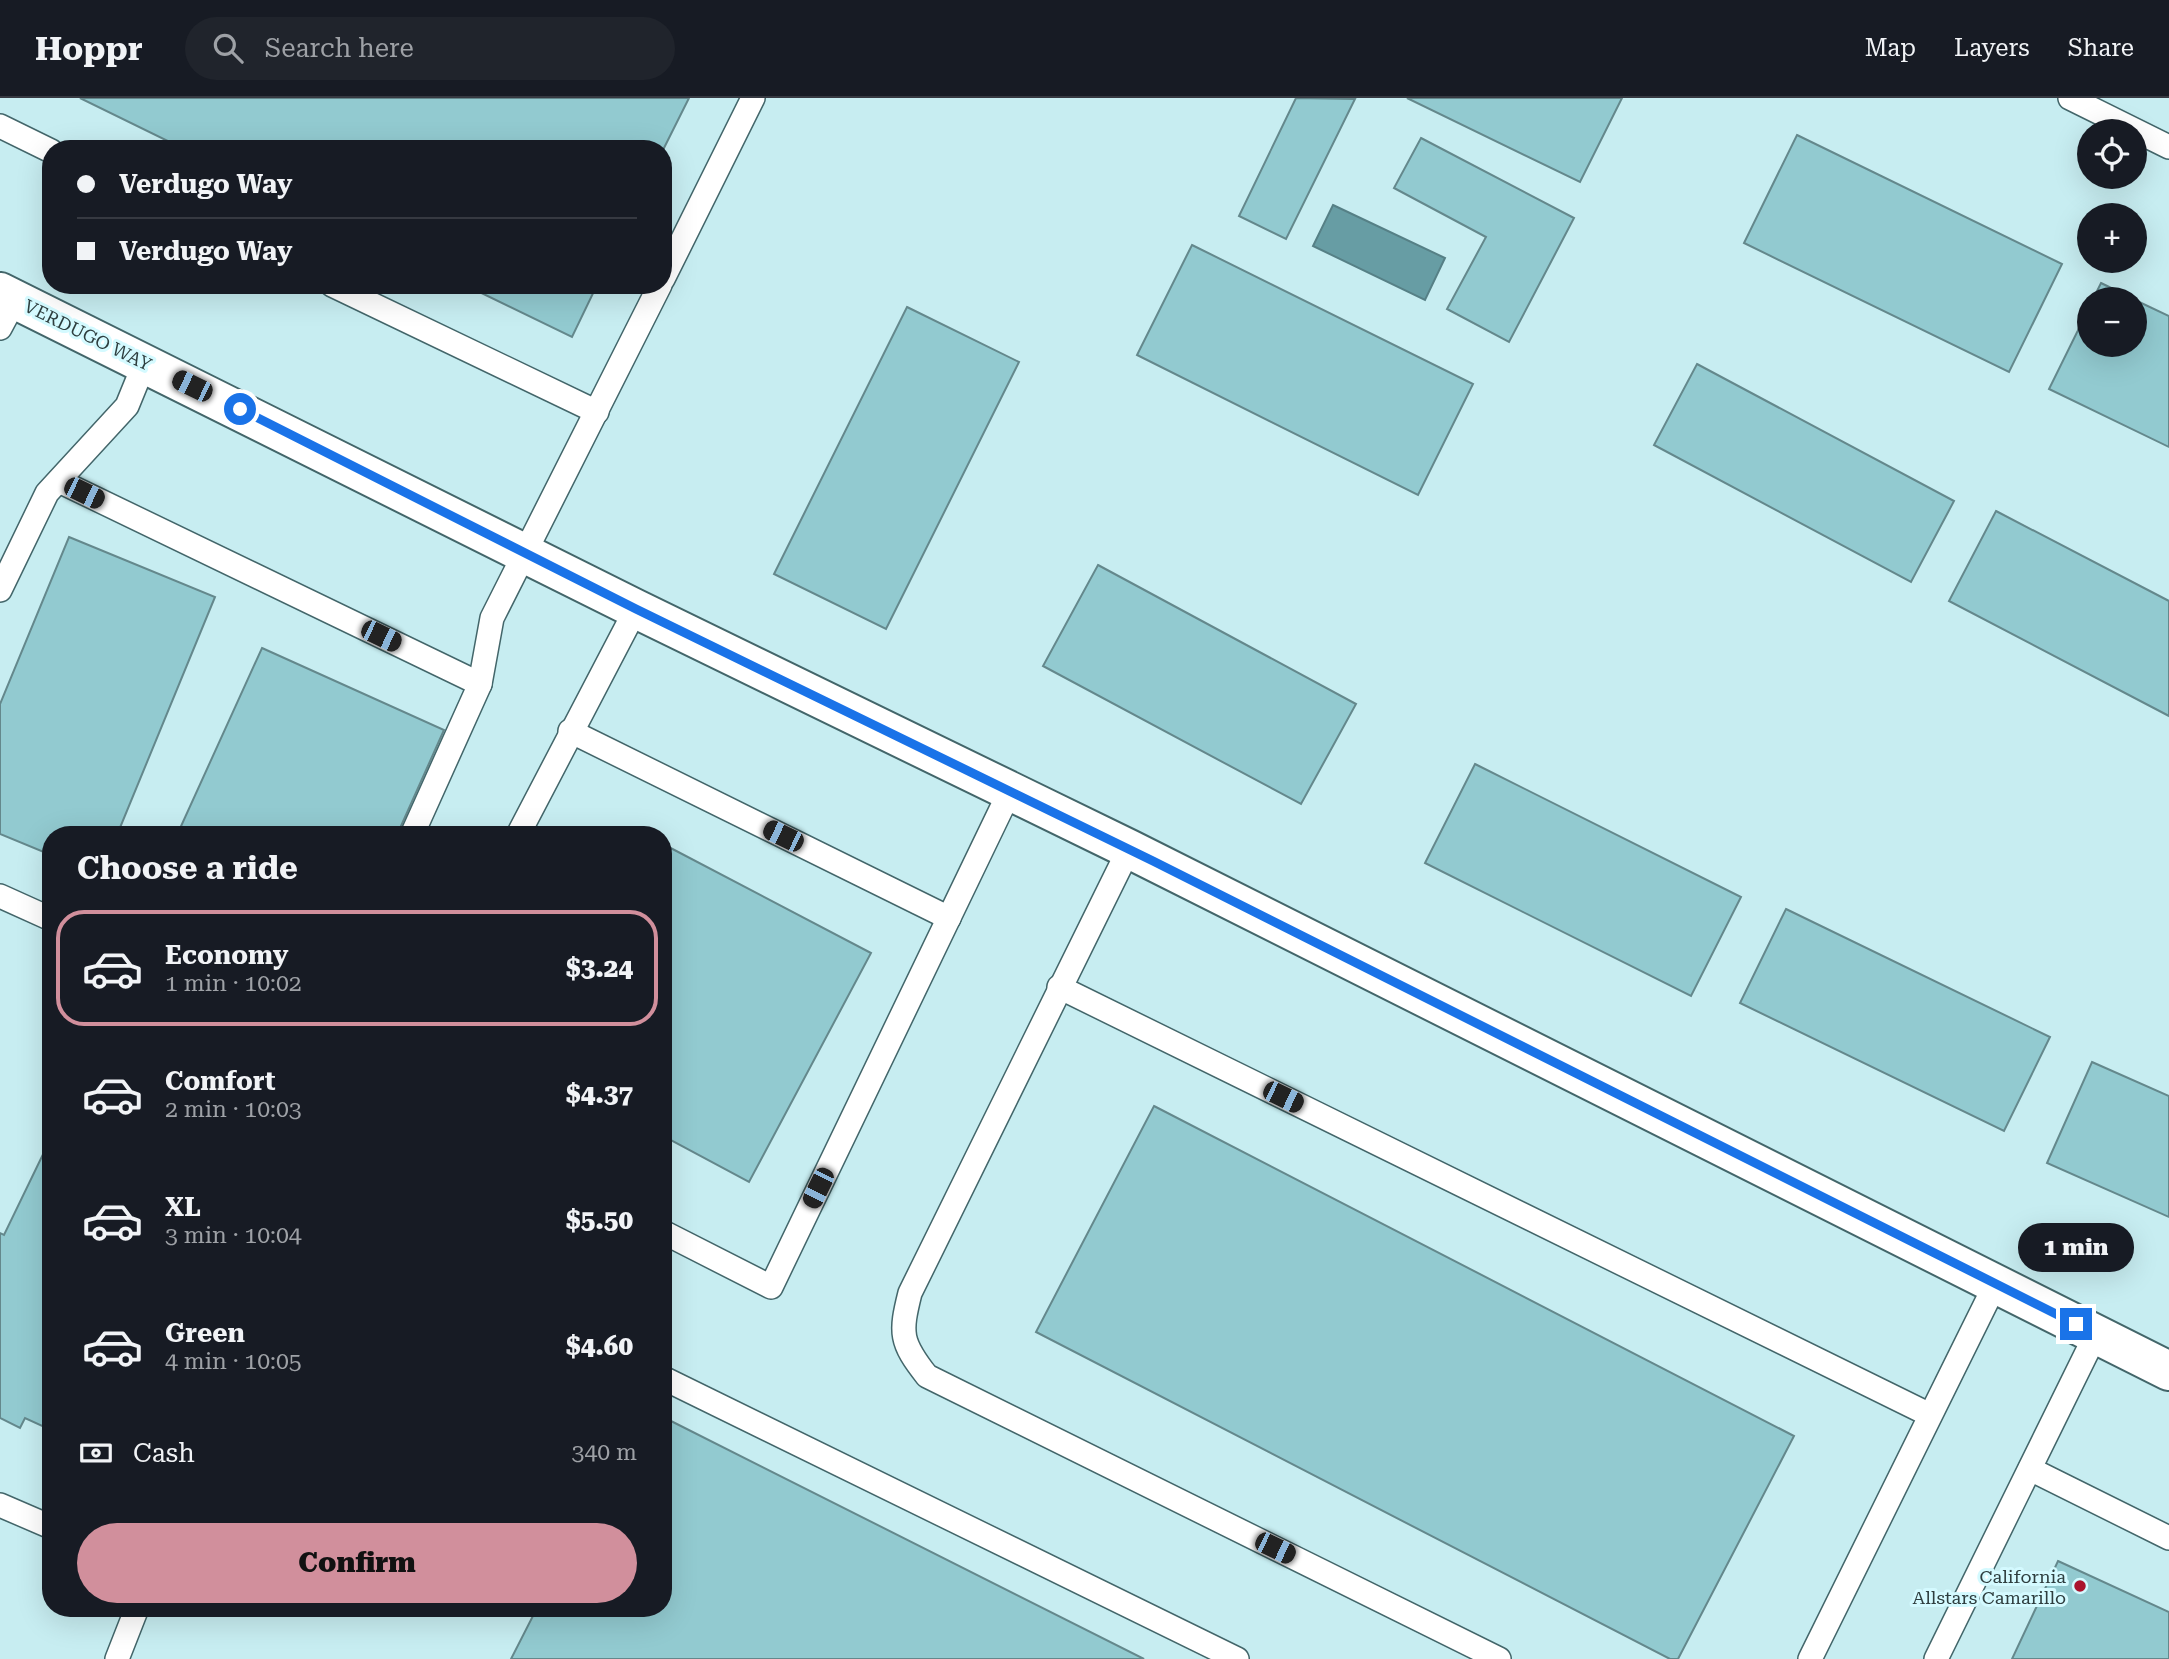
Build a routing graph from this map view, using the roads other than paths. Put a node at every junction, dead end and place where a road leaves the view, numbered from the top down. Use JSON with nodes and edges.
{"nodes":[{"id":1,"x":753,"y":98,"type":"edge"},
{"id":2,"x":2070,"y":98,"type":"edge"},
{"id":3,"x":0,"y":126,"type":"edge"},
{"id":4,"x":42,"y":147,"type":"edge"},
{"id":5,"x":2169,"y":147,"type":"edge"},
{"id":6,"x":672,"y":261,"type":"edge"},
{"id":7,"x":351,"y":294,"type":"edge"},
{"id":8,"x":656,"y":294,"type":"edge"},
{"id":9,"x":5,"y":307,"type":"edge"},
{"id":10,"x":145,"y":362,"type":"junction"},
{"id":11,"x":597,"y":412,"type":"junction"},
{"id":12,"x":59,"y":481,"type":"junction"},
{"id":13,"x":523,"y":550,"type":"junction"},
{"id":14,"x":0,"y":590,"type":"edge"},
{"id":15,"x":636,"y":609,"type":"junction"},
{"id":16,"x":480,"y":684,"type":"junction"},
{"id":17,"x":570,"y":730,"type":"junction"},
{"id":18,"x":1010,"y":791,"type":"junction"},
{"id":19,"x":416,"y":826,"type":"edge"},
{"id":20,"x":522,"y":826,"type":"edge"},
{"id":21,"x":1129,"y":849,"type":"junction"},
{"id":22,"x":0,"y":896,"type":"edge"},
{"id":23,"x":42,"y":915,"type":"edge"},
{"id":24,"x":949,"y":918,"type":"junction"},
{"id":25,"x":1059,"y":987,"type":"junction"},
{"id":26,"x":672,"y":1237,"type":"edge"},
{"id":27,"x":1996,"y":1283,"type":"junction"},
{"id":28,"x":2096,"y":1334,"type":"junction"},
{"id":29,"x":2169,"y":1371,"type":"edge"},
{"id":30,"x":672,"y":1382,"type":"edge"},
{"id":31,"x":1930,"y":1415,"type":"junction"},
{"id":32,"x":2030,"y":1469,"type":"junction"},
{"id":33,"x":0,"y":1505,"type":"edge"},
{"id":34,"x":42,"y":1524,"type":"edge"},
{"id":35,"x":2169,"y":1538,"type":"edge"},
{"id":36,"x":133,"y":1617,"type":"edge"},
{"id":37,"x":117,"y":1659,"type":"edge"},
{"id":38,"x":1237,"y":1659,"type":"edge"},
{"id":39,"x":1499,"y":1659,"type":"edge"},
{"id":40,"x":1810,"y":1659,"type":"edge"},
{"id":41,"x":1936,"y":1659,"type":"edge"}],
"edges":[{"from":1,"to":6,"type":"lane"},
{"from":2,"to":5,"type":"lane"},
{"from":3,"to":4,"type":"lane"},
{"from":7,"to":11,"type":"lane"},
{"from":8,"to":11,"type":"lane"},
{"from":9,"to":10,"type":"street","name":"VERDUGO WAY"},
{"from":10,"to":12,"type":"lane"},
{"from":10,"to":13,"type":"street","name":"VERDUGO WAY"},
{"from":11,"to":13,"type":"lane"},
{"from":12,"to":14,"type":"lane"},
{"from":12,"to":16,"type":"lane"},
{"from":13,"to":15,"type":"street","name":"VERDUGO WAY"},
{"from":13,"to":16,"type":"lane"},
{"from":15,"to":17,"type":"lane"},
{"from":15,"to":18,"type":"street","name":"VERDUGO WAY"},
{"from":16,"to":19,"type":"lane"},
{"from":17,"to":20,"type":"lane"},
{"from":17,"to":24,"type":"lane"},
{"from":18,"to":21,"type":"street","name":"VERDUGO WAY"},
{"from":18,"to":24,"type":"lane"},
{"from":21,"to":25,"type":"lane"},
{"from":21,"to":27,"type":"street","name":"VERDUGO WAY"},
{"from":22,"to":23,"type":"lane"},
{"from":24,"to":26,"type":"lane"},
{"from":25,"to":31,"type":"lane"},
{"from":25,"to":39,"type":"lane"},
{"from":27,"to":28,"type":"street","name":"VERDUGO WAY"},
{"from":27,"to":31,"type":"lane"},
{"from":28,"to":29,"type":"street","name":"VERDUGO WAY"},
{"from":28,"to":32,"type":"lane"},
{"from":30,"to":38,"type":"lane"},
{"from":31,"to":40,"type":"lane"},
{"from":32,"to":35,"type":"lane"},
{"from":32,"to":41,"type":"lane"},
{"from":33,"to":34,"type":"lane"},
{"from":36,"to":37,"type":"lane"}]}
